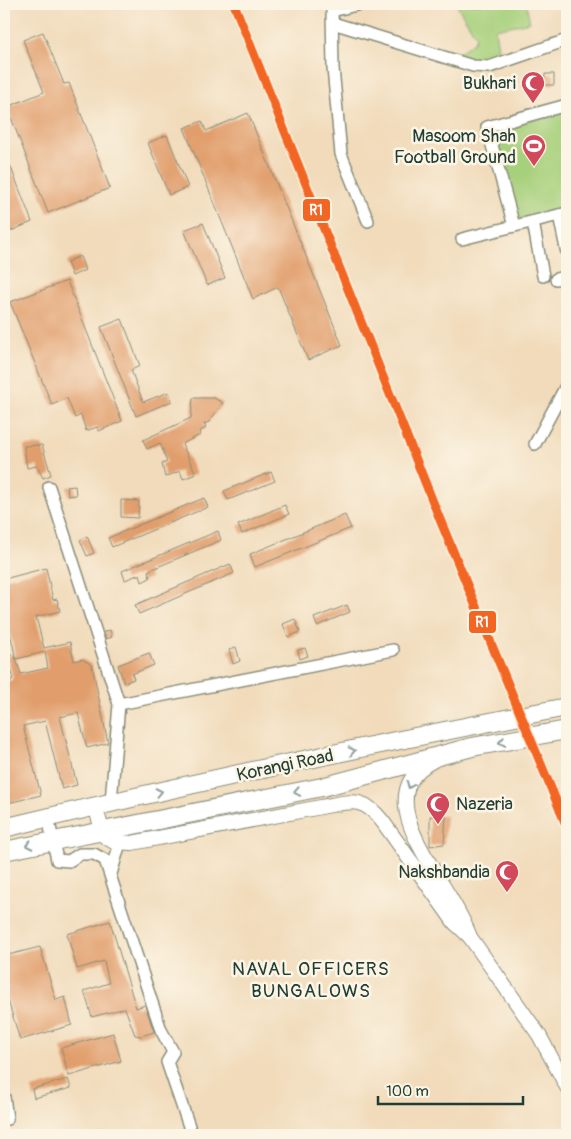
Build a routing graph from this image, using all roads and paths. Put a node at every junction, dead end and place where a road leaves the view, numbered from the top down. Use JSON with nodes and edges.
{"nodes":[{"id":1,"x":360,"y":4,"type":"edge"},
{"id":2,"x":333,"y":23,"type":"junction"},
{"id":3,"x":567,"y":40,"type":"edge"},
{"id":4,"x":567,"y":105,"type":"edge"},
{"id":5,"x":563,"y":214,"type":"edge"},
{"id":6,"x":368,"y":221,"type":"dead end"},
{"id":7,"x":533,"y":222,"type":"junction"},
{"id":8,"x":514,"y":226,"type":"junction"},
{"id":9,"x":462,"y":239,"type":"dead end"},
{"id":10,"x":567,"y":253,"type":"edge"},
{"id":11,"x":543,"y":276,"type":"dead end"},
{"id":12,"x":567,"y":384,"type":"edge"},
{"id":13,"x":535,"y":444,"type":"dead end"},
{"id":14,"x":49,"y":487,"type":"dead end"},
{"id":15,"x":393,"y":650,"type":"dead end"},
{"id":16,"x":119,"y":704,"type":"junction"},
{"id":17,"x":567,"y":707,"type":"edge"},
{"id":18,"x":567,"y":730,"type":"edge"},
{"id":19,"x":446,"y":754,"type":"junction"},
{"id":20,"x":103,"y":804,"type":"junction"},
{"id":21,"x":48,"y":817,"type":"junction"},
{"id":22,"x":4,"y":828,"type":"edge"},
{"id":23,"x":102,"y":831,"type":"junction"},
{"id":24,"x":54,"y":840,"type":"junction"},
{"id":25,"x":120,"y":843,"type":"junction"},
{"id":26,"x":4,"y":850,"type":"edge"},
{"id":27,"x":111,"y":874,"type":"junction"},
{"id":28,"x":470,"y":936,"type":"junction"},
{"id":29,"x":567,"y":1086,"type":"edge"},
{"id":30,"x":4,"y":1097,"type":"edge"},
{"id":31,"x":7,"y":1119,"type":"dead end"},
{"id":32,"x":192,"y":1135,"type":"edge"}],
"edges":[{"from":1,"to":2,"type":"street"},
{"from":2,"to":3,"type":"street"},
{"from":2,"to":6,"type":"street"},
{"from":4,"to":8,"type":"street"},
{"from":5,"to":7,"type":"street"},
{"from":5,"to":10,"type":"street"},
{"from":7,"to":8,"type":"street"},
{"from":7,"to":11,"type":"street"},
{"from":8,"to":9,"type":"street"},
{"from":12,"to":13,"type":"street"},
{"from":14,"to":16,"type":"street"},
{"from":15,"to":16,"type":"street"},
{"from":16,"to":20,"type":"street"},
{"from":20,"to":17,"type":"main road","name":"Korangi Road","one_way":true},
{"from":18,"to":19,"type":"main road","one_way":true},
{"from":19,"to":23,"type":"main road","one_way":true},
{"from":19,"to":28,"type":"street","one_way":true},
{"from":20,"to":21,"type":"main road","name":"Korangi Road"},
{"from":20,"to":23,"type":"street"},
{"from":21,"to":22,"type":"main road","name":"Korangi Road"},
{"from":21,"to":24,"type":"street"},
{"from":23,"to":24,"type":"main road"},
{"from":23,"to":25,"type":"street"},
{"from":24,"to":26,"type":"main road","one_way":true},
{"from":24,"to":27,"type":"street"},
{"from":25,"to":27,"type":"street"},
{"from":25,"to":28,"type":"street"},
{"from":27,"to":32,"type":"street"},
{"from":28,"to":29,"type":"street"},
{"from":30,"to":31,"type":"street"}]}
